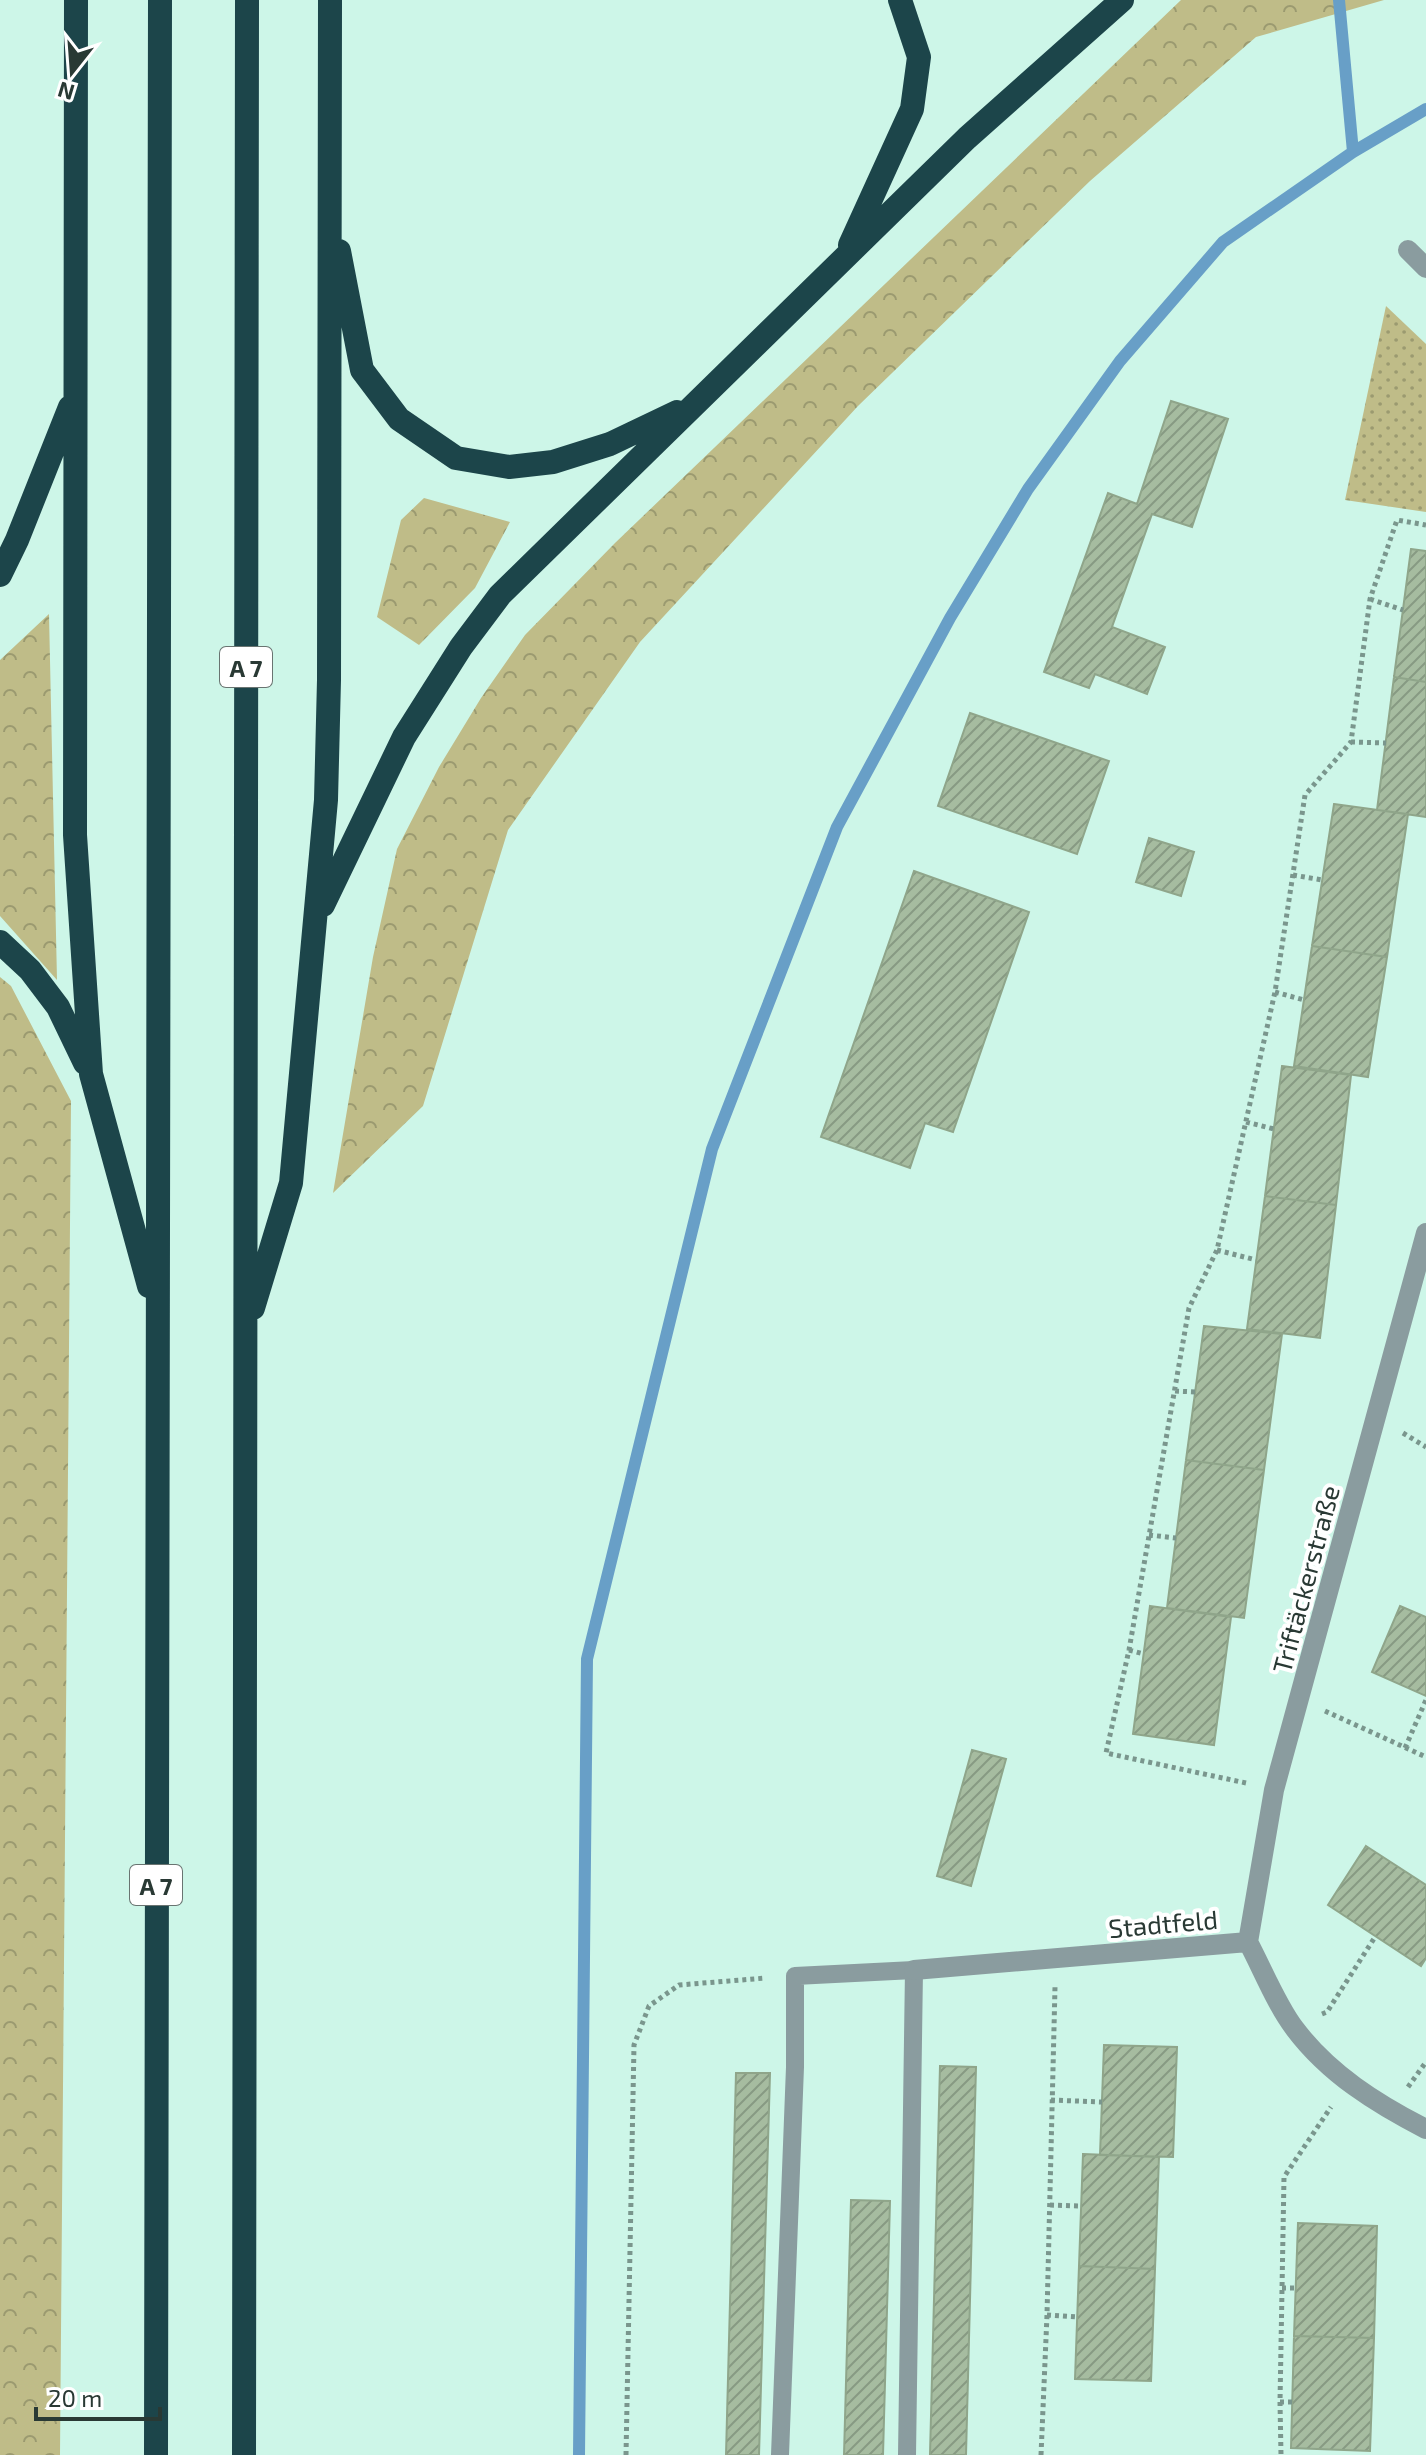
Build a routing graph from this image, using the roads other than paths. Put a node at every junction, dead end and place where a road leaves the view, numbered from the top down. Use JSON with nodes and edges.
{"nodes":[{"id":1,"x":76,"y":0,"type":"edge"},
{"id":2,"x":160,"y":0,"type":"edge"},
{"id":3,"x":247,"y":0,"type":"edge"},
{"id":4,"x":330,"y":0,"type":"edge"},
{"id":5,"x":900,"y":0,"type":"edge"},
{"id":6,"x":1122,"y":0,"type":"edge"},
{"id":7,"x":329,"y":200,"type":"junction"},
{"id":8,"x":1408,"y":250,"type":"dead end"},
{"id":9,"x":843,"y":259,"type":"junction"},
{"id":10,"x":1426,"y":268,"type":"edge"},
{"id":11,"x":75,"y":393,"type":"junction"},
{"id":12,"x":697,"y":402,"type":"junction"},
{"id":13,"x":0,"y":575,"type":"edge"},
{"id":14,"x":317,"y":918,"type":"junction"},
{"id":15,"x":0,"y":942,"type":"edge"},
{"id":16,"x":91,"y":1074,"type":"junction"},
{"id":17,"x":1426,"y":1233,"type":"edge"},
{"id":18,"x":157,"y":1316,"type":"junction"},
{"id":19,"x":245,"y":1334,"type":"junction"},
{"id":20,"x":1248,"y":1942,"type":"junction"},
{"id":21,"x":914,"y":1970,"type":"junction"},
{"id":22,"x":1426,"y":2129,"type":"edge"},
{"id":23,"x":156,"y":2455,"type":"edge"},
{"id":24,"x":244,"y":2455,"type":"edge"},
{"id":25,"x":780,"y":2455,"type":"edge"},
{"id":26,"x":907,"y":2455,"type":"edge"}],
"edges":[{"from":1,"to":11,"type":"highway"},
{"from":2,"to":18,"type":"highway","number":"A 7"},
{"from":3,"to":19,"type":"highway","number":"A 7"},
{"from":4,"to":7,"type":"highway"},
{"from":5,"to":9,"type":"highway"},
{"from":6,"to":9,"type":"highway"},
{"from":7,"to":12,"type":"highway"},
{"from":7,"to":14,"type":"highway"},
{"from":8,"to":10,"type":"street"},
{"from":9,"to":12,"type":"highway"},
{"from":11,"to":13,"type":"highway"},
{"from":11,"to":16,"type":"highway"},
{"from":12,"to":14,"type":"highway"},
{"from":14,"to":19,"type":"highway"},
{"from":15,"to":16,"type":"highway"},
{"from":16,"to":18,"type":"highway"},
{"from":17,"to":20,"type":"street","name":"Triftäckerstraße"},
{"from":18,"to":23,"type":"highway","number":"A 7"},
{"from":19,"to":24,"type":"highway","number":"A 7"},
{"from":20,"to":21,"type":"street","name":"Stadtfeld"},
{"from":20,"to":22,"type":"street","name":"Stadtfeld"},
{"from":21,"to":25,"type":"lane"},
{"from":21,"to":26,"type":"lane"}]}
